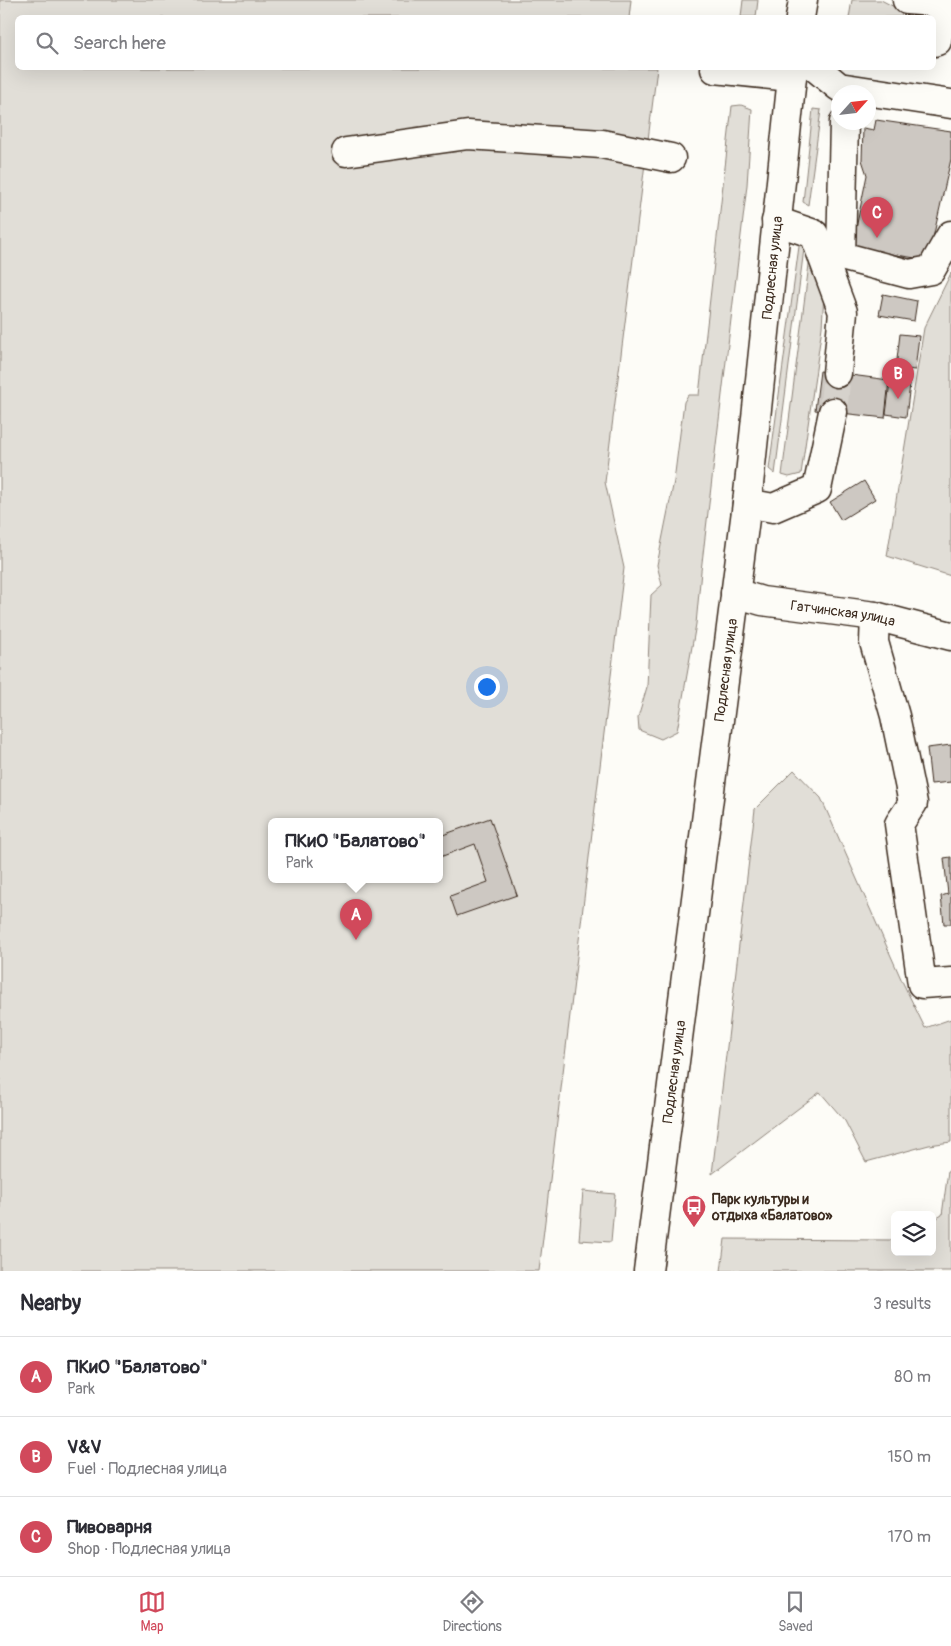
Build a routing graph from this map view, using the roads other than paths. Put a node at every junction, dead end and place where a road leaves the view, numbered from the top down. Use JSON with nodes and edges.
{"nodes":[{"id":1,"x":803,"y":0,"type":"edge"},
{"id":2,"x":907,"y":0,"type":"edge"},
{"id":3,"x":800,"y":15,"type":"edge"},
{"id":4,"x":936,"y":41,"type":"edge"},
{"id":5,"x":758,"y":70,"type":"edge"},
{"id":6,"x":800,"y":71,"type":"edge"},
{"id":7,"x":846,"y":83,"type":"edge"},
{"id":8,"x":951,"y":104,"type":"edge"},
{"id":9,"x":844,"y":130,"type":"edge"},
{"id":10,"x":346,"y":152,"type":"dead end"},
{"id":11,"x":671,"y":158,"type":"dead end"},
{"id":12,"x":776,"y":221,"type":"junction"},
{"id":13,"x":951,"y":235,"type":"edge"},
{"id":14,"x":838,"y":373,"type":"tunnel mouth"},
{"id":15,"x":833,"y":412,"type":"tunnel mouth"},
{"id":16,"x":747,"y":503,"type":"junction"},
{"id":17,"x":735,"y":593,"type":"junction"},
{"id":18,"x":874,"y":616,"type":"junction"},
{"id":19,"x":951,"y":636,"type":"edge"},
{"id":20,"x":951,"y":982,"type":"edge"},
{"id":21,"x":648,"y":1271,"type":"edge"}],
"edges":[{"from":1,"to":3,"type":"main road"},
{"from":2,"to":4,"type":"main road"},
{"from":5,"to":6,"type":"main road"},
{"from":6,"to":7,"type":"main road"},
{"from":6,"to":12,"type":"main road","name":"Подлесная улица"},
{"from":7,"to":8,"type":"main road"},
{"from":9,"to":13,"type":"main road"},
{"from":10,"to":11,"type":"main road"},
{"from":12,"to":14,"type":"main road"},
{"from":12,"to":16,"type":"main road","name":"Подлесная улица"},
{"from":15,"to":16,"type":"main road"},
{"from":16,"to":17,"type":"main road","name":"Подлесная улица"},
{"from":17,"to":18,"type":"main road","name":"Гатчинская улица"},
{"from":17,"to":21,"type":"main road","name":"Подлесная улица"},
{"from":18,"to":19,"type":"main road","name":"Гатчинская улица"},
{"from":18,"to":20,"type":"main road"}]}
